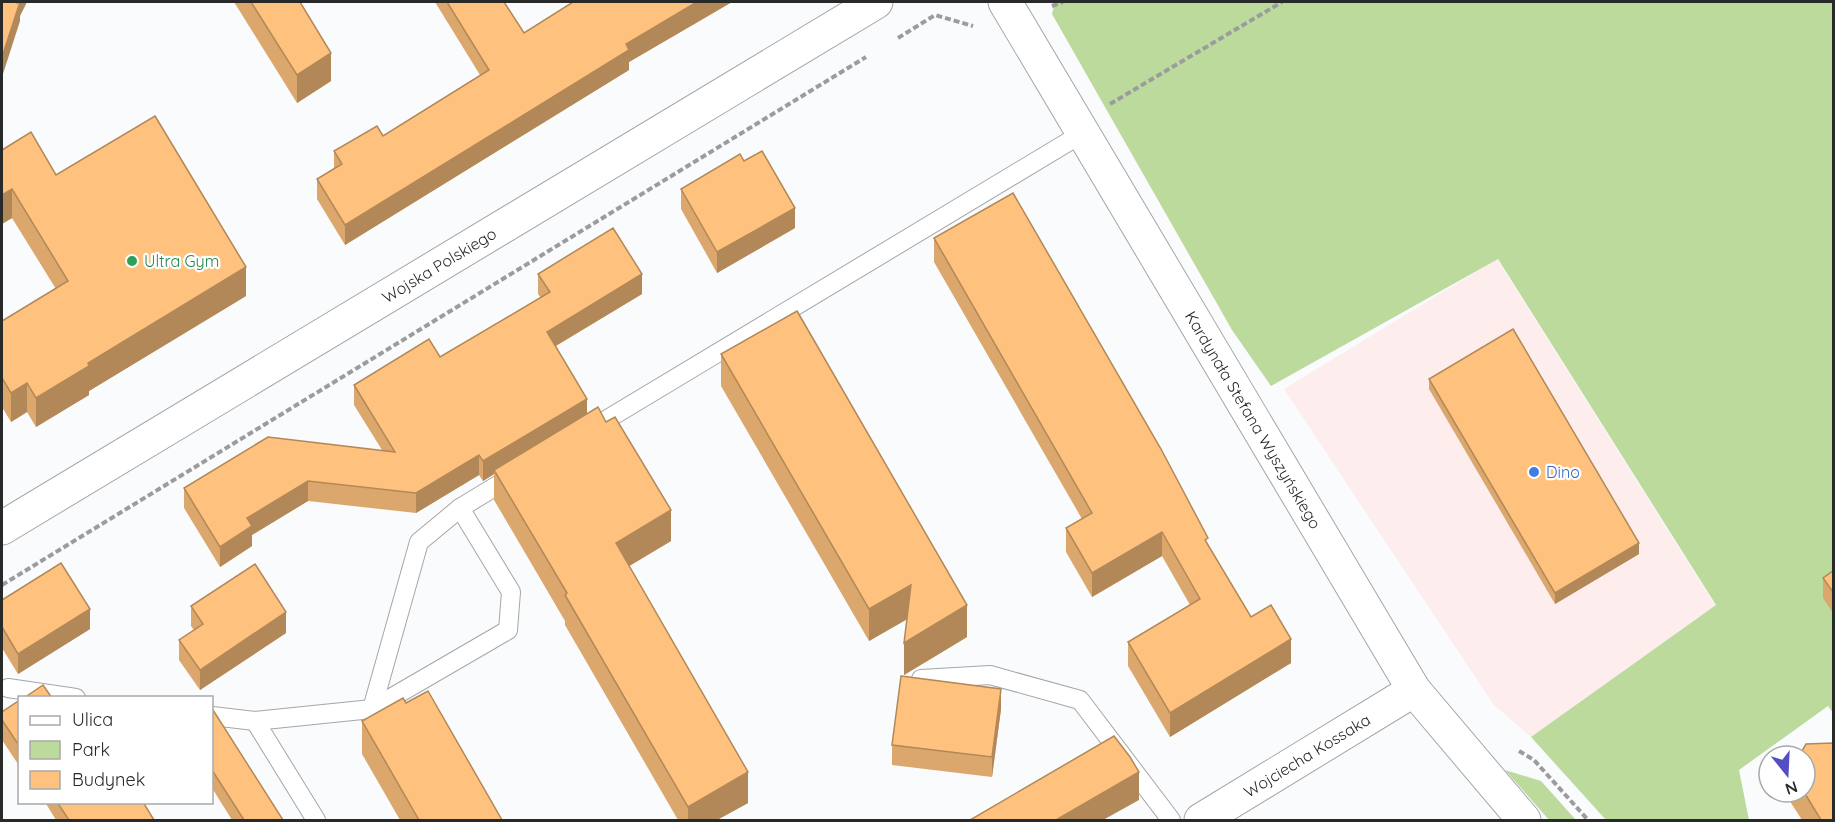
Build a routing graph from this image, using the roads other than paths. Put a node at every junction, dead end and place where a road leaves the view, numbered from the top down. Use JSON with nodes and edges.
{"nodes":[{"id":1,"x":876,"y":2,"type":"edge"},
{"id":2,"x":1005,"y":2,"type":"edge"},
{"id":3,"x":1083,"y":133,"type":"junction"},
{"id":4,"x":569,"y":442,"type":"edge"},
{"id":5,"x":529,"y":466,"type":"edge"},
{"id":6,"x":460,"y":508,"type":"junction"},
{"id":7,"x":2,"y":528,"type":"edge"},
{"id":8,"x":921,"y":679,"type":"edge"},
{"id":9,"x":8,"y":688,"type":"dead end"},
{"id":10,"x":1414,"y":690,"type":"junction"},
{"id":11,"x":62,"y":696,"type":"edge"},
{"id":12,"x":372,"y":709,"type":"junction"},
{"id":13,"x":213,"y":716,"type":"edge"},
{"id":14,"x":255,"y":722,"type":"junction"},
{"id":15,"x":316,"y":820,"type":"edge"},
{"id":16,"x":1171,"y":820,"type":"edge"},
{"id":17,"x":1201,"y":820,"type":"edge"},
{"id":18,"x":1524,"y":820,"type":"edge"}],
"edges":[{"from":1,"to":7,"type":"street","name":"Wojska Polskiego"},
{"from":2,"to":3,"type":"street","name":"Kardynała Stefana Wyszyńskiego"},
{"from":3,"to":4,"type":"lane"},
{"from":3,"to":10,"type":"street","name":"Kardynała Stefana Wyszyńskiego"},
{"from":5,"to":6,"type":"lane"},
{"from":6,"to":12,"type":"lane"},
{"from":6,"to":12,"type":"lane"},
{"from":8,"to":16,"type":"lane"},
{"from":9,"to":11,"type":"lane"},
{"from":10,"to":17,"type":"street","name":"Wojciecha Kossaka"},
{"from":10,"to":18,"type":"street","name":"Kardynała Stefana Wyszyńskiego"},
{"from":12,"to":14,"type":"lane"},
{"from":13,"to":14,"type":"lane"},
{"from":14,"to":15,"type":"lane"}]}
